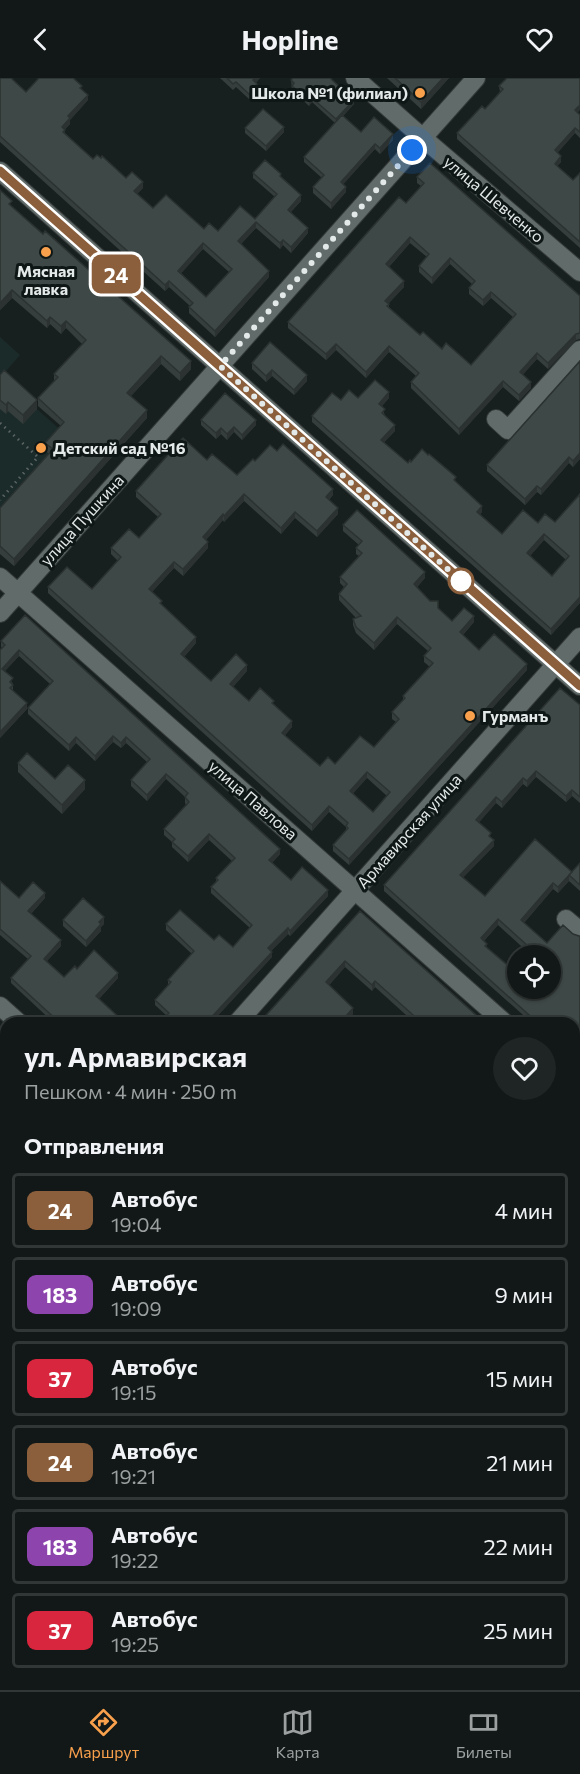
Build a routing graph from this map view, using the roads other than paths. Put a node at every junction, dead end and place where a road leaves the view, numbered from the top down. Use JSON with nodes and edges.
{"nodes":[{"id":1,"x":355,"y":78,"type":"edge"},
{"id":2,"x":476,"y":78,"type":"edge"},
{"id":3,"x":423,"y":138,"type":"junction"},
{"id":4,"x":0,"y":171,"type":"edge"},
{"id":5,"x":580,"y":272,"type":"edge"},
{"id":6,"x":580,"y":350,"type":"edge"},
{"id":7,"x":220,"y":366,"type":"junction"},
{"id":8,"x":496,"y":419,"type":"dead end"},
{"id":9,"x":0,"y":577,"type":"edge"},
{"id":10,"x":18,"y":593,"type":"junction"},
{"id":11,"x":0,"y":613,"type":"edge"},
{"id":12,"x":580,"y":637,"type":"edge"},
{"id":13,"x":556,"y":665,"type":"junction"},
{"id":14,"x":580,"y":686,"type":"edge"},
{"id":15,"x":356,"y":891,"type":"junction"},
{"id":16,"x":566,"y":919,"type":"dead end"},
{"id":17,"x":580,"y":932,"type":"edge"},
{"id":18,"x":0,"y":1006,"type":"edge"},
{"id":19,"x":12,"y":1017,"type":"edge"},
{"id":20,"x":242,"y":1017,"type":"edge"},
{"id":21,"x":498,"y":1017,"type":"edge"}],
"edges":[{"from":1,"to":3,"type":"street","name":"улица Шевченко"},
{"from":2,"to":3,"type":"street","name":"улица Пушкина"},
{"from":3,"to":5,"type":"street","name":"улица Шевченко"},
{"from":3,"to":7,"type":"street","name":"улица Пушкина"},
{"from":4,"to":7,"type":"street"},
{"from":6,"to":8,"type":"street"},
{"from":7,"to":10,"type":"street","name":"улица Пушкина"},
{"from":7,"to":13,"type":"street"},
{"from":9,"to":10,"type":"street","name":"улица Павлова"},
{"from":10,"to":11,"type":"street","name":"улица Пушкина"},
{"from":10,"to":15,"type":"street","name":"улица Павлова"},
{"from":12,"to":13,"type":"street","name":"Армавирская улица"},
{"from":13,"to":14,"type":"street"},
{"from":13,"to":15,"type":"street","name":"Армавирская улица"},
{"from":15,"to":20,"type":"street","name":"Армавирская улица"},
{"from":15,"to":21,"type":"street","name":"улица Павлова"},
{"from":16,"to":17,"type":"street"},
{"from":18,"to":19,"type":"street"}]}
